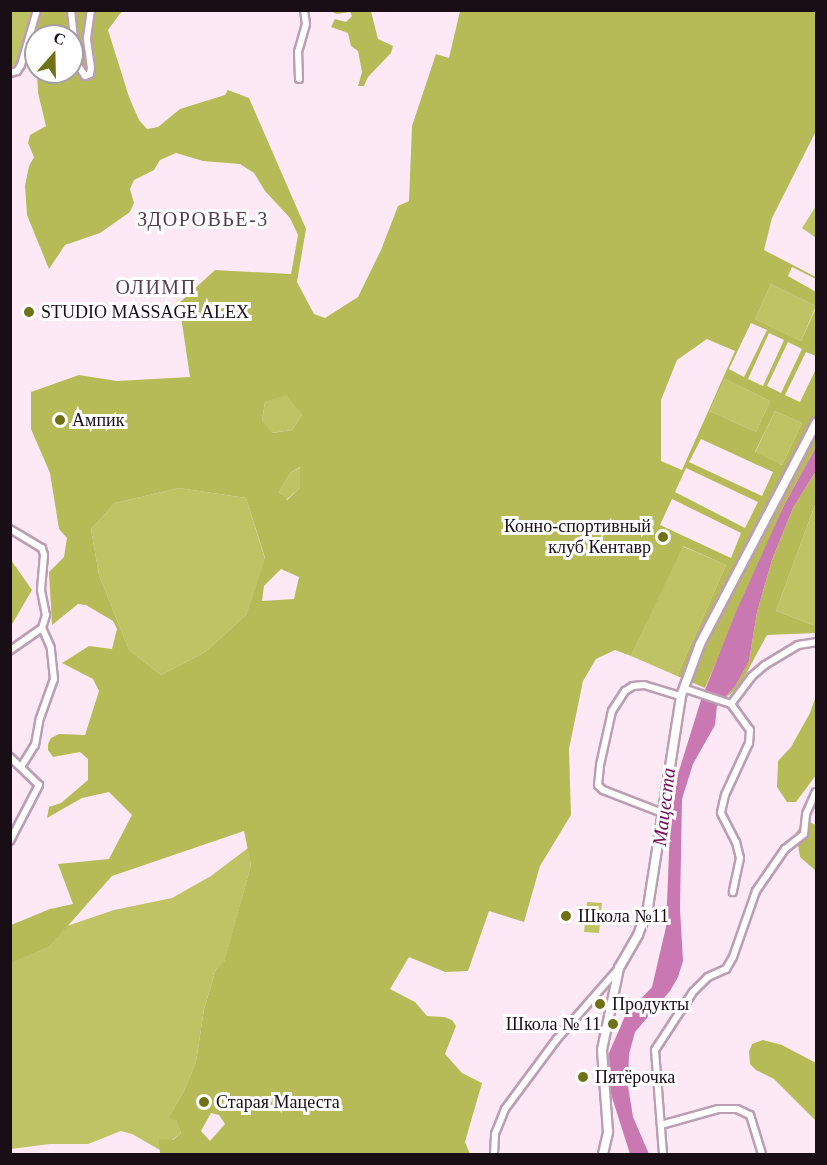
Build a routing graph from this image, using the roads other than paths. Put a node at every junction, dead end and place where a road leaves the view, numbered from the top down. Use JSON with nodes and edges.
{"nodes":[{"id":1,"x":37,"y":10,"type":"edge"},
{"id":2,"x":71,"y":10,"type":"edge"},
{"id":3,"x":91,"y":10,"type":"edge"},
{"id":4,"x":304,"y":10,"type":"edge"},
{"id":5,"x":10,"y":73,"type":"edge"},
{"id":6,"x":299,"y":79,"type":"dead end"},
{"id":7,"x":816,"y":423,"type":"edge"},
{"id":8,"x":10,"y":529,"type":"edge"},
{"id":9,"x":42,"y":628,"type":"junction"},
{"id":10,"x":816,"y":642,"type":"edge"},
{"id":11,"x":10,"y":650,"type":"edge"},
{"id":12,"x":682,"y":692,"type":"junction"},
{"id":13,"x":729,"y":703,"type":"junction"},
{"id":14,"x":10,"y":757,"type":"edge"},
{"id":15,"x":21,"y":766,"type":"junction"},
{"id":16,"x":816,"y":792,"type":"edge"},
{"id":17,"x":664,"y":814,"type":"junction"},
{"id":18,"x":10,"y":841,"type":"edge"},
{"id":19,"x":733,"y":892,"type":"dead end"},
{"id":20,"x":619,"y":968,"type":"junction"},
{"id":21,"x":661,"y":1125,"type":"junction"},
{"id":22,"x":494,"y":1155,"type":"edge"},
{"id":23,"x":603,"y":1155,"type":"edge"},
{"id":24,"x":663,"y":1155,"type":"edge"},
{"id":25,"x":762,"y":1155,"type":"edge"}],
"edges":[{"from":1,"to":5,"type":"street"},
{"from":2,"to":3,"type":"street"},
{"from":4,"to":6,"type":"street"},
{"from":7,"to":12,"type":"main road"},
{"from":8,"to":9,"type":"street"},
{"from":9,"to":11,"type":"street"},
{"from":9,"to":15,"type":"street"},
{"from":10,"to":13,"type":"street"},
{"from":12,"to":13,"type":"street"},
{"from":12,"to":17,"type":"main road"},
{"from":12,"to":17,"type":"street"},
{"from":13,"to":19,"type":"street"},
{"from":14,"to":15,"type":"street"},
{"from":15,"to":18,"type":"street"},
{"from":16,"to":21,"type":"street"},
{"from":17,"to":20,"type":"main road"},
{"from":20,"to":22,"type":"street"},
{"from":20,"to":23,"type":"main road"},
{"from":21,"to":24,"type":"street"},
{"from":21,"to":25,"type":"street"}]}
